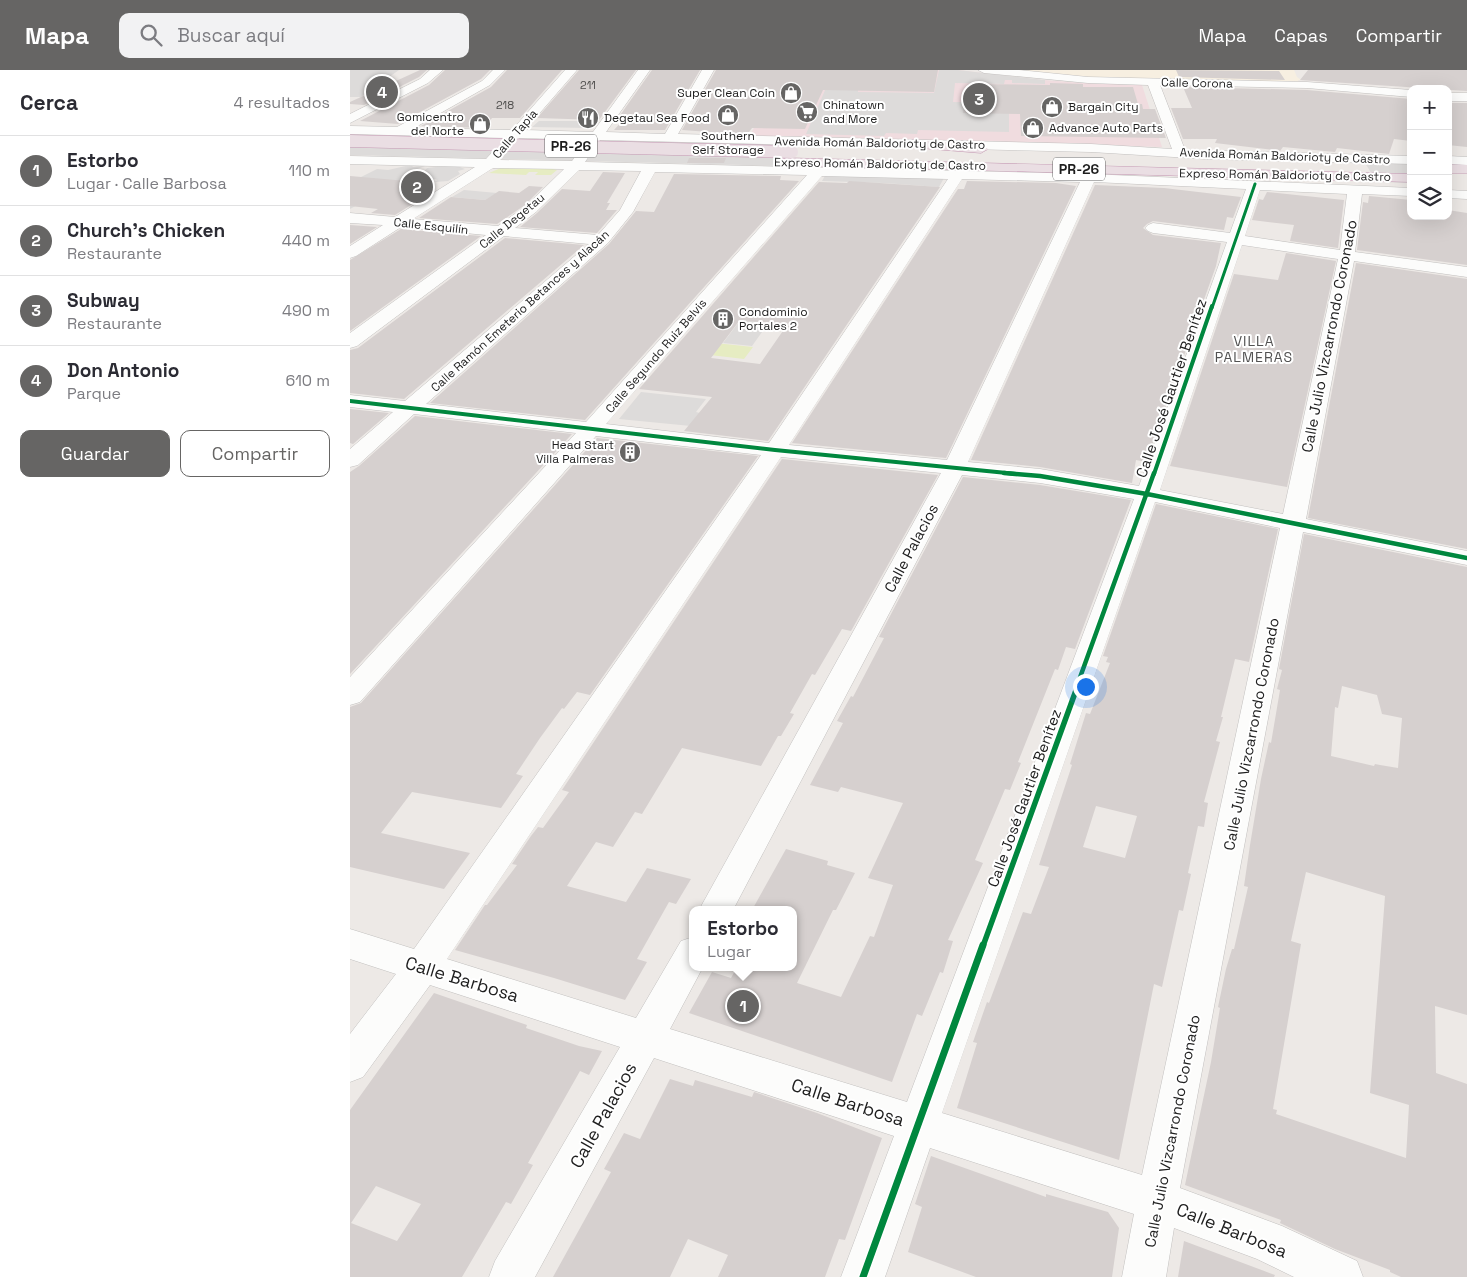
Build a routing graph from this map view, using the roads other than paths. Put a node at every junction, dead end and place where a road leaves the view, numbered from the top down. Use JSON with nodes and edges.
{"nodes":[{"id":1,"x":437,"y":70,"type":"edge"},
{"id":2,"x":499,"y":70,"type":"edge"},
{"id":3,"x":571,"y":70,"type":"edge"},
{"id":4,"x":644,"y":70,"type":"edge"},
{"id":5,"x":708,"y":70,"type":"edge"},
{"id":6,"x":984,"y":70,"type":"edge"},
{"id":7,"x":1153,"y":82,"type":"junction"},
{"id":8,"x":1407,"y":94,"type":"edge"},
{"id":9,"x":1452,"y":97,"type":"edge"},
{"id":10,"x":1467,"y":97,"type":"edge"},
{"id":11,"x":350,"y":118,"type":"edge"},
{"id":12,"x":350,"y":130,"type":"edge"},
{"id":13,"x":400,"y":130,"type":"junction"},
{"id":14,"x":516,"y":133,"type":"junction"},
{"id":15,"x":597,"y":135,"type":"junction"},
{"id":16,"x":669,"y":138,"type":"junction"},
{"id":17,"x":350,"y":141,"type":"edge"},
{"id":18,"x":913,"y":144,"type":"junction"},
{"id":19,"x":350,"y":150,"type":"edge"},
{"id":20,"x":1180,"y":153,"type":"junction"},
{"id":21,"x":790,"y":157,"type":"junction"},
{"id":22,"x":350,"y":160,"type":"edge"},
{"id":23,"x":1126,"y":160,"type":"junction"},
{"id":24,"x":1407,"y":160,"type":"edge"},
{"id":25,"x":1452,"y":160,"type":"edge"},
{"id":26,"x":1467,"y":161,"type":"edge"},
{"id":27,"x":489,"y":164,"type":"junction"},
{"id":28,"x":576,"y":165,"type":"junction"},
{"id":29,"x":651,"y":166,"type":"junction"},
{"id":30,"x":1407,"y":169,"type":"edge"},
{"id":31,"x":1452,"y":169,"type":"edge"},
{"id":32,"x":1467,"y":169,"type":"edge"},
{"id":33,"x":819,"y":170,"type":"junction"},
{"id":34,"x":958,"y":174,"type":"junction"},
{"id":35,"x":1089,"y":178,"type":"junction"},
{"id":36,"x":1364,"y":178,"type":"junction"},
{"id":37,"x":1407,"y":178,"type":"edge"},
{"id":38,"x":1452,"y":179,"type":"edge"},
{"id":39,"x":1467,"y":179,"type":"edge"},
{"id":40,"x":1255,"y":184,"type":"junction"},
{"id":41,"x":1407,"y":191,"type":"edge"},
{"id":42,"x":1452,"y":194,"type":"edge"},
{"id":43,"x":1467,"y":195,"type":"edge"},
{"id":44,"x":350,"y":218,"type":"edge"},
{"id":45,"x":399,"y":222,"type":"junction"},
{"id":46,"x":1153,"y":228,"type":"dead end"},
{"id":47,"x":499,"y":232,"type":"junction"},
{"id":48,"x":1236,"y":239,"type":"junction"},
{"id":49,"x":602,"y":240,"type":"junction"},
{"id":50,"x":350,"y":253,"type":"edge"},
{"id":51,"x":1347,"y":254,"type":"junction"},
{"id":52,"x":1467,"y":272,"type":"edge"},
{"id":53,"x":350,"y":342,"type":"edge"},
{"id":54,"x":350,"y":401,"type":"edge"},
{"id":55,"x":412,"y":408,"type":"junction"},
{"id":56,"x":591,"y":429,"type":"junction"},
{"id":57,"x":775,"y":450,"type":"junction"},
{"id":58,"x":350,"y":460,"type":"edge"},
{"id":59,"x":955,"y":467,"type":"junction"},
{"id":60,"x":1147,"y":494,"type":"junction"},
{"id":61,"x":1293,"y":525,"type":"junction"},
{"id":62,"x":1467,"y":558,"type":"edge"},
{"id":63,"x":350,"y":695,"type":"edge"},
{"id":64,"x":718,"y":906,"type":"edge"},
{"id":65,"x":350,"y":944,"type":"edge"},
{"id":66,"x":689,"y":959,"type":"edge"},
{"id":67,"x":422,"y":967,"type":"junction"},
{"id":68,"x":647,"y":1037,"type":"junction"},
{"id":69,"x":350,"y":1064,"type":"edge"},
{"id":70,"x":919,"y":1125,"type":"junction"},
{"id":71,"x":1157,"y":1200,"type":"junction"},
{"id":72,"x":511,"y":1277,"type":"edge"},
{"id":73,"x":863,"y":1277,"type":"edge"},
{"id":74,"x":1144,"y":1277,"type":"edge"},
{"id":75,"x":1340,"y":1277,"type":"edge"}],
"edges":[{"from":1,"to":11,"type":"street"},
{"from":2,"to":13,"type":"street"},
{"from":3,"to":14,"type":"street","name":"Calle Tapia"},
{"from":4,"to":15,"type":"street","name":"Calle Degetau"},
{"from":5,"to":16,"type":"street"},
{"from":6,"to":7,"type":"street","name":"Calle Corona"},
{"from":7,"to":8,"type":"street","name":"Calle Corona"},
{"from":7,"to":20,"type":"street"},
{"from":9,"to":10,"type":"street"},
{"from":12,"to":13,"type":"street","name":"Avenida Román Baldorioty de Castro"},
{"from":13,"to":14,"type":"street","name":"Avenida Román Baldorioty de Castro"},
{"from":14,"to":15,"type":"street","name":"Avenida Román Baldorioty de Castro"},
{"from":14,"to":27,"type":"street","name":"Calle Tapia"},
{"from":15,"to":16,"type":"street","name":"Avenida Román Baldorioty de Castro"},
{"from":15,"to":28,"type":"street","name":"Calle Degetau"},
{"from":16,"to":18,"type":"street","name":"Avenida Román Baldorioty de Castro"},
{"from":17,"to":21,"type":"highway","name":"Expreso Román Baldorioty de Castro","number":"PR-26","bridge":true},
{"from":18,"to":20,"type":"street","name":"Avenida Román Baldorioty de Castro"},
{"from":18,"to":23,"type":"highway"},
{"from":19,"to":21,"type":"highway","name":"Expreso Román Baldorioty de Castro","number":"PR-26"},
{"from":20,"to":24,"type":"street","name":"Avenida Román Baldorioty de Castro"},
{"from":21,"to":23,"type":"highway","name":"Expreso Román Baldorioty de Castro","number":"PR-26"},
{"from":21,"to":36,"type":"highway","name":"Expreso Román Baldorioty de Castro","number":"PR-26"},
{"from":22,"to":27,"type":"street"},
{"from":23,"to":36,"type":"highway","name":"Expreso Román Baldorioty de Castro","number":"PR-26"},
{"from":25,"to":26,"type":"street"},
{"from":27,"to":28,"type":"street","name":"Avenida Román Baldorioty de Castro"},
{"from":27,"to":45,"type":"street","name":"Calle Tapia"},
{"from":28,"to":29,"type":"street","name":"Avenida Román Baldorioty de Castro"},
{"from":28,"to":47,"type":"street","name":"Calle Degetau"},
{"from":29,"to":33,"type":"street","name":"Avenida Román Baldorioty de Castro"},
{"from":29,"to":49,"type":"street","name":"Calle Ramón Emeterio Betances y Alacán"},
{"from":30,"to":36,"type":"highway","name":"Expreso Román Baldorioty de Castro","number":"PR-26"},
{"from":31,"to":32,"type":"highway"},
{"from":33,"to":34,"type":"street","name":"Avenida Román Baldorioty de Castro"},
{"from":33,"to":56,"type":"street","name":"Calle Segundo Ruiz Belvis"},
{"from":34,"to":35,"type":"street","name":"Avenida Román Baldorioty de Castro"},
{"from":34,"to":57,"type":"street"},
{"from":35,"to":40,"type":"street","name":"Avenida Román Baldorioty de Castro"},
{"from":35,"to":59,"type":"street","name":"Calle Palacios"},
{"from":36,"to":37,"type":"highway","name":"Expreso Román Baldorioty de Castro","number":"PR-26"},
{"from":36,"to":40,"type":"street","name":"Avenida Román Baldorioty de Castro"},
{"from":36,"to":41,"type":"street","name":"Avenida Román Baldorioty de Castro"},
{"from":36,"to":51,"type":"street","name":"Calle Julio Vizcarrondo Coronado"},
{"from":38,"to":39,"type":"highway"},
{"from":40,"to":48,"type":"street","name":"Calle José Gautier Benítez"},
{"from":42,"to":43,"type":"street"},
{"from":44,"to":45,"type":"street","name":"Calle Esquilín"},
{"from":45,"to":47,"type":"street","name":"Calle Esquilín"},
{"from":45,"to":50,"type":"street","name":"Calle Tapia"},
{"from":46,"to":48,"type":"street"},
{"from":47,"to":49,"type":"street","name":"Calle Esquilín"},
{"from":47,"to":53,"type":"street","name":"Calle Degetau"},
{"from":48,"to":51,"type":"street"},
{"from":48,"to":60,"type":"street","name":"Calle José Gautier Benítez"},
{"from":49,"to":55,"type":"street","name":"Calle Ramón Emeterio Betances y Alacán"},
{"from":51,"to":52,"type":"street"},
{"from":51,"to":61,"type":"street","name":"Calle Julio Vizcarrondo Coronado"},
{"from":54,"to":55,"type":"street"},
{"from":55,"to":56,"type":"street"},
{"from":55,"to":58,"type":"street","name":"Calle Ramón Emeterio Betances y Alacán"},
{"from":56,"to":57,"type":"street"},
{"from":56,"to":63,"type":"street","name":"Calle Segundo Ruiz Belvis"},
{"from":57,"to":59,"type":"street"},
{"from":57,"to":67,"type":"street"},
{"from":59,"to":60,"type":"street"},
{"from":59,"to":64,"type":"street","name":"Calle Palacios"},
{"from":60,"to":61,"type":"street"},
{"from":60,"to":70,"type":"street","name":"Calle José Gautier Benítez"},
{"from":61,"to":62,"type":"street"},
{"from":61,"to":71,"type":"street","name":"Calle Julio Vizcarrondo Coronado"},
{"from":65,"to":67,"type":"street","name":"Calle Barbosa"},
{"from":66,"to":68,"type":"street","name":"Calle Palacios"},
{"from":67,"to":68,"type":"street","name":"Calle Barbosa"},
{"from":67,"to":69,"type":"street"},
{"from":68,"to":70,"type":"street","name":"Calle Barbosa"},
{"from":68,"to":72,"type":"street","name":"Calle Palacios"},
{"from":70,"to":71,"type":"street","name":"Calle Barbosa"},
{"from":70,"to":73,"type":"street","name":"Calle José Gautier Benítez"},
{"from":71,"to":74,"type":"street","name":"Calle Julio Vizcarrondo Coronado"},
{"from":71,"to":75,"type":"street","name":"Calle Barbosa"}]}
